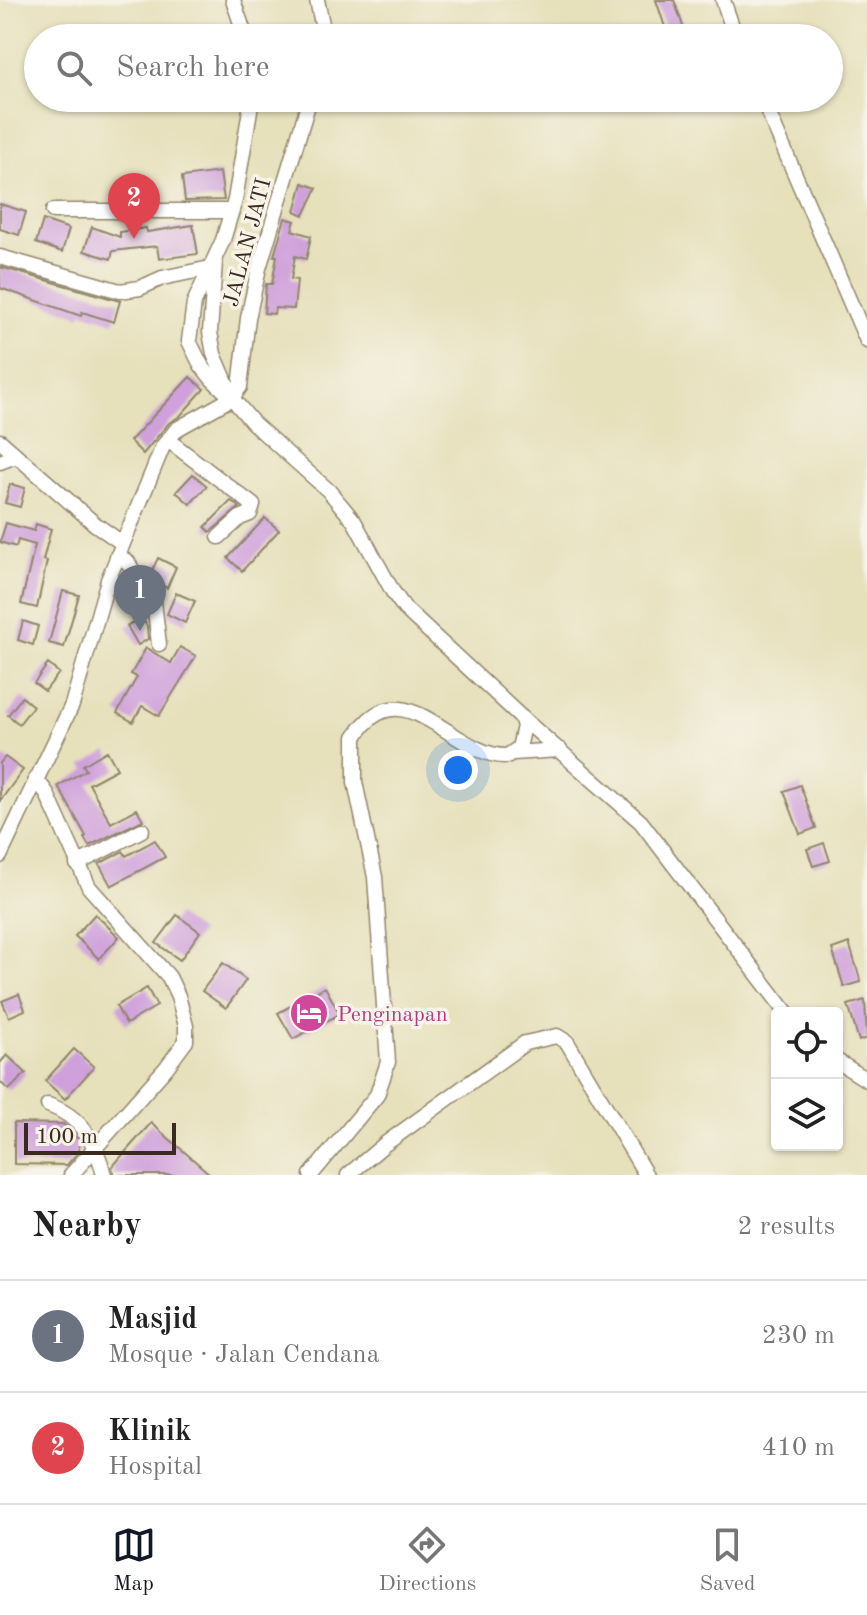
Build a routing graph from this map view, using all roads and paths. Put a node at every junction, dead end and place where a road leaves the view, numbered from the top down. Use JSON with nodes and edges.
{"nodes":[{"id":1,"x":233,"y":0,"type":"edge"},
{"id":2,"x":317,"y":0,"type":"edge"},
{"id":3,"x":723,"y":0,"type":"edge"},
{"id":4,"x":241,"y":24,"type":"edge"},
{"id":5,"x":322,"y":24,"type":"edge"},
{"id":6,"x":731,"y":24,"type":"edge"},
{"id":7,"x":250,"y":112,"type":"edge"},
{"id":8,"x":306,"y":112,"type":"edge"},
{"id":9,"x":768,"y":112,"type":"edge"},
{"id":10,"x":53,"y":211,"type":"dead end"},
{"id":11,"x":232,"y":211,"type":"junction"},
{"id":12,"x":0,"y":257,"type":"edge"},
{"id":13,"x":212,"y":262,"type":"junction"},
{"id":14,"x":867,"y":341,"type":"edge"},
{"id":15,"x":232,"y":398,"type":"junction"},
{"id":16,"x":168,"y":440,"type":"junction"},
{"id":17,"x":0,"y":441,"type":"edge"},
{"id":18,"x":16,"y":456,"type":"junction"},
{"id":19,"x":0,"y":462,"type":"edge"},
{"id":20,"x":219,"y":537,"type":"dead end"},
{"id":21,"x":119,"y":550,"type":"junction"},
{"id":22,"x":159,"y":644,"type":"dead end"},
{"id":23,"x":521,"y":717,"type":"junction"},
{"id":24,"x":560,"y":750,"type":"junction"},
{"id":25,"x":513,"y":753,"type":"junction"},
{"id":26,"x":36,"y":779,"type":"junction"},
{"id":27,"x":142,"y":830,"type":"dead end"},
{"id":28,"x":0,"y":856,"type":"edge"},
{"id":29,"x":77,"y":864,"type":"junction"},
{"id":30,"x":782,"y":1007,"type":"edge"},
{"id":31,"x":843,"y":1065,"type":"edge"},
{"id":32,"x":867,"y":1080,"type":"edge"},
{"id":33,"x":48,"y":1105,"type":"dead end"},
{"id":34,"x":96,"y":1148,"type":"junction"},
{"id":35,"x":313,"y":1174,"type":"edge"},
{"id":36,"x":71,"y":1175,"type":"edge"},
{"id":37,"x":104,"y":1175,"type":"edge"},
{"id":38,"x":348,"y":1175,"type":"edge"},
{"id":39,"x":646,"y":1175,"type":"edge"}],
"edges":[{"from":1,"to":4,"type":"street"},
{"from":2,"to":5,"type":"street"},
{"from":3,"to":6,"type":"street"},
{"from":7,"to":11,"type":"street"},
{"from":8,"to":15,"type":"street","name":"JALAN JATI"},
{"from":9,"to":14,"type":"street"},
{"from":10,"to":11,"type":"street"},
{"from":11,"to":13,"type":"street"},
{"from":12,"to":13,"type":"street"},
{"from":13,"to":15,"type":"street"},
{"from":13,"to":15,"type":"street"},
{"from":15,"to":16,"type":"street"},
{"from":15,"to":23,"type":"street"},
{"from":16,"to":20,"type":"street"},
{"from":16,"to":21,"type":"street"},
{"from":17,"to":18,"type":"street"},
{"from":18,"to":19,"type":"street"},
{"from":18,"to":21,"type":"street"},
{"from":21,"to":22,"type":"street"},
{"from":21,"to":26,"type":"street"},
{"from":23,"to":24,"type":"street"},
{"from":23,"to":25,"type":"street"},
{"from":24,"to":25,"type":"street"},
{"from":24,"to":30,"type":"street"},
{"from":25,"to":35,"type":"street"},
{"from":26,"to":28,"type":"street"},
{"from":26,"to":29,"type":"street"},
{"from":27,"to":29,"type":"street"},
{"from":29,"to":34,"type":"street"},
{"from":31,"to":32,"type":"street"},
{"from":33,"to":34,"type":"street"},
{"from":34,"to":36,"type":"street"},
{"from":34,"to":37,"type":"street"},
{"from":38,"to":39,"type":"street"}]}
